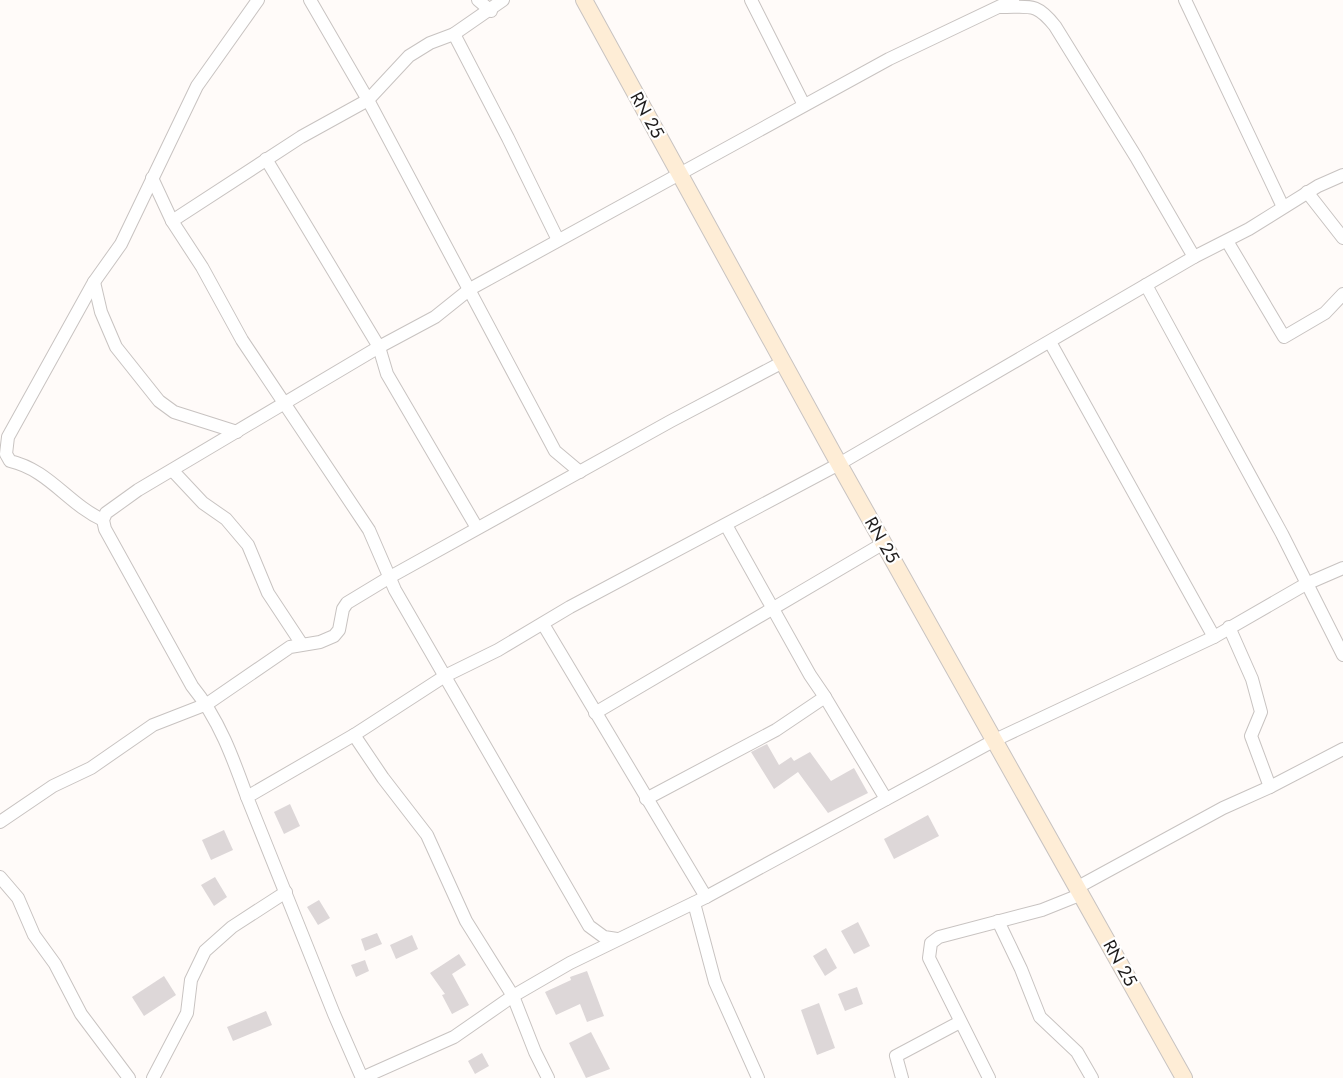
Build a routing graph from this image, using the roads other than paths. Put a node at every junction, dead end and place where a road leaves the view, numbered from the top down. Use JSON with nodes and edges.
{"nodes":[{"id":1,"x":258,"y":0,"type":"edge"},
{"id":2,"x":310,"y":0,"type":"edge"},
{"id":3,"x":478,"y":0,"type":"edge"},
{"id":4,"x":503,"y":0,"type":"edge"},
{"id":5,"x":751,"y":0,"type":"edge"},
{"id":6,"x":1013,"y":0,"type":"edge"},
{"id":7,"x":1185,"y":0,"type":"edge"},
{"id":8,"x":587,"y":1,"type":"edge"},
{"id":9,"x":997,"y":7,"type":"junction"},
{"id":10,"x":491,"y":11,"type":"junction"},
{"id":11,"x":454,"y":34,"type":"junction"},
{"id":12,"x":368,"y":100,"type":"junction"},
{"id":13,"x":804,"y":105,"type":"junction"},
{"id":14,"x":266,"y":159,"type":"junction"},
{"id":15,"x":679,"y":175,"type":"junction"},
{"id":16,"x":1343,"y":175,"type":"edge"},
{"id":17,"x":152,"y":177,"type":"junction"},
{"id":18,"x":1307,"y":192,"type":"junction"},
{"id":19,"x":1283,"y":207,"type":"junction"},
{"id":20,"x":172,"y":220,"type":"junction"},
{"id":21,"x":1343,"y":238,"type":"edge"},
{"id":22,"x":558,"y":240,"type":"junction"},
{"id":23,"x":1227,"y":241,"type":"junction"},
{"id":24,"x":1194,"y":257,"type":"junction"},
{"id":25,"x":94,"y":282,"type":"junction"},
{"id":26,"x":1146,"y":285,"type":"junction"},
{"id":27,"x":470,"y":289,"type":"junction"},
{"id":28,"x":1343,"y":294,"type":"edge"},
{"id":29,"x":1050,"y":342,"type":"junction"},
{"id":30,"x":379,"y":347,"type":"junction"},
{"id":31,"x":783,"y":362,"type":"junction"},
{"id":32,"x":285,"y":403,"type":"junction"},
{"id":33,"x":237,"y":432,"type":"junction"},
{"id":34,"x":839,"y":464,"type":"junction"},
{"id":35,"x":173,"y":471,"type":"junction"},
{"id":36,"x":580,"y":472,"type":"junction"},
{"id":37,"x":103,"y":520,"type":"junction"},
{"id":38,"x":726,"y":525,"type":"junction"},
{"id":39,"x":477,"y":528,"type":"junction"},
{"id":40,"x":884,"y":543,"type":"junction"},
{"id":41,"x":1343,"y":567,"type":"edge"},
{"id":42,"x":390,"y":578,"type":"junction"},
{"id":43,"x":1306,"y":584,"type":"junction"},
{"id":44,"x":773,"y":609,"type":"junction"},
{"id":45,"x":543,"y":624,"type":"junction"},
{"id":46,"x":1229,"y":627,"type":"junction"},
{"id":47,"x":1214,"y":637,"type":"junction"},
{"id":48,"x":301,"y":643,"type":"junction"},
{"id":49,"x":1343,"y":655,"type":"edge"},
{"id":50,"x":445,"y":676,"type":"junction"},
{"id":51,"x":825,"y":697,"type":"junction"},
{"id":52,"x":207,"y":704,"type":"junction"},
{"id":53,"x":595,"y":713,"type":"junction"},
{"id":54,"x":354,"y":735,"type":"junction"},
{"id":55,"x":995,"y":740,"type":"junction"},
{"id":56,"x":1343,"y":748,"type":"edge"},
{"id":57,"x":1270,"y":787,"type":"junction"},
{"id":58,"x":247,"y":797,"type":"junction"},
{"id":59,"x":646,"y":799,"type":"junction"},
{"id":60,"x":885,"y":799,"type":"junction"},
{"id":61,"x":0,"y":822,"type":"edge"},
{"id":62,"x":0,"y":878,"type":"edge"},
{"id":63,"x":1080,"y":890,"type":"junction"},
{"id":64,"x":286,"y":892,"type":"junction"},
{"id":65,"x":706,"y":897,"type":"junction"},
{"id":66,"x":694,"y":903,"type":"junction"},
{"id":67,"x":998,"y":921,"type":"junction"},
{"id":68,"x":617,"y":939,"type":"junction"},
{"id":69,"x":513,"y":996,"type":"junction"},
{"id":70,"x":960,"y":1022,"type":"junction"},
{"id":71,"x":129,"y":1078,"type":"edge"},
{"id":72,"x":153,"y":1078,"type":"edge"},
{"id":73,"x":362,"y":1078,"type":"edge"},
{"id":74,"x":548,"y":1078,"type":"edge"},
{"id":75,"x":758,"y":1078,"type":"edge"},
{"id":76,"x":902,"y":1078,"type":"edge"},
{"id":77,"x":988,"y":1078,"type":"edge"},
{"id":78,"x":1092,"y":1078,"type":"edge"},
{"id":79,"x":1184,"y":1078,"type":"edge"}],
"edges":[{"from":1,"to":17,"type":"street"},
{"from":2,"to":12,"type":"street"},
{"from":3,"to":10,"type":"street"},
{"from":4,"to":10,"type":"street"},
{"from":5,"to":13,"type":"street"},
{"from":6,"to":9,"type":"street"},
{"from":7,"to":19,"type":"street"},
{"from":8,"to":15,"type":"main road","name":"RN 25","number":"RN 25"},
{"from":9,"to":13,"type":"street"},
{"from":9,"to":24,"type":"street"},
{"from":10,"to":11,"type":"street"},
{"from":11,"to":12,"type":"street"},
{"from":11,"to":22,"type":"street"},
{"from":12,"to":14,"type":"street"},
{"from":12,"to":27,"type":"street"},
{"from":13,"to":15,"type":"street"},
{"from":14,"to":20,"type":"street"},
{"from":14,"to":30,"type":"street"},
{"from":15,"to":22,"type":"street"},
{"from":15,"to":31,"type":"main road","name":"RN 25","number":"RN 25"},
{"from":16,"to":18,"type":"street"},
{"from":17,"to":20,"type":"street"},
{"from":17,"to":25,"type":"street"},
{"from":18,"to":19,"type":"street"},
{"from":18,"to":21,"type":"street"},
{"from":19,"to":23,"type":"street"},
{"from":20,"to":32,"type":"street"},
{"from":22,"to":27,"type":"street"},
{"from":23,"to":24,"type":"street"},
{"from":23,"to":28,"type":"street"},
{"from":24,"to":26,"type":"street"},
{"from":25,"to":33,"type":"street"},
{"from":25,"to":37,"type":"street"},
{"from":26,"to":29,"type":"street"},
{"from":26,"to":43,"type":"street"},
{"from":27,"to":30,"type":"street"},
{"from":27,"to":36,"type":"street"},
{"from":29,"to":34,"type":"street"},
{"from":29,"to":47,"type":"street"},
{"from":30,"to":32,"type":"street"},
{"from":30,"to":39,"type":"street"},
{"from":31,"to":34,"type":"main road","name":"RN 25","number":"RN 25"},
{"from":31,"to":36,"type":"street"},
{"from":32,"to":33,"type":"street"},
{"from":32,"to":42,"type":"street"},
{"from":33,"to":35,"type":"street"},
{"from":34,"to":38,"type":"street"},
{"from":34,"to":40,"type":"main road","name":"RN 25","number":"RN 25"},
{"from":35,"to":37,"type":"street"},
{"from":35,"to":48,"type":"street"},
{"from":36,"to":39,"type":"street"},
{"from":37,"to":52,"type":"street"},
{"from":38,"to":44,"type":"street"},
{"from":38,"to":45,"type":"street"},
{"from":39,"to":42,"type":"street"},
{"from":40,"to":44,"type":"street"},
{"from":40,"to":55,"type":"main road","name":"RN 25","number":"RN 25"},
{"from":41,"to":43,"type":"street"},
{"from":42,"to":48,"type":"street"},
{"from":42,"to":50,"type":"street"},
{"from":43,"to":46,"type":"street"},
{"from":43,"to":49,"type":"street"},
{"from":44,"to":51,"type":"street"},
{"from":44,"to":53,"type":"street"},
{"from":45,"to":50,"type":"street"},
{"from":45,"to":53,"type":"street"},
{"from":46,"to":47,"type":"street"},
{"from":46,"to":57,"type":"street"},
{"from":47,"to":55,"type":"street"},
{"from":48,"to":52,"type":"street"},
{"from":50,"to":54,"type":"street"},
{"from":50,"to":68,"type":"street"},
{"from":51,"to":59,"type":"street"},
{"from":51,"to":60,"type":"street"},
{"from":52,"to":58,"type":"street"},
{"from":52,"to":61,"type":"street"},
{"from":53,"to":59,"type":"street"},
{"from":54,"to":58,"type":"street"},
{"from":54,"to":69,"type":"street"},
{"from":55,"to":60,"type":"street"},
{"from":55,"to":63,"type":"main road","name":"RN 25","number":"RN 25"},
{"from":56,"to":57,"type":"street"},
{"from":57,"to":63,"type":"street"},
{"from":58,"to":64,"type":"street"},
{"from":59,"to":65,"type":"street"},
{"from":60,"to":65,"type":"street"},
{"from":62,"to":71,"type":"street"},
{"from":63,"to":67,"type":"street"},
{"from":63,"to":79,"type":"main road","name":"RN 25","number":"RN 25"},
{"from":64,"to":72,"type":"street"},
{"from":64,"to":73,"type":"street"},
{"from":65,"to":66,"type":"street"},
{"from":66,"to":68,"type":"street"},
{"from":66,"to":75,"type":"street"},
{"from":67,"to":70,"type":"street"},
{"from":67,"to":78,"type":"street"},
{"from":68,"to":69,"type":"street"},
{"from":69,"to":73,"type":"street"},
{"from":69,"to":74,"type":"street"},
{"from":70,"to":76,"type":"street"},
{"from":70,"to":77,"type":"street"}]}
